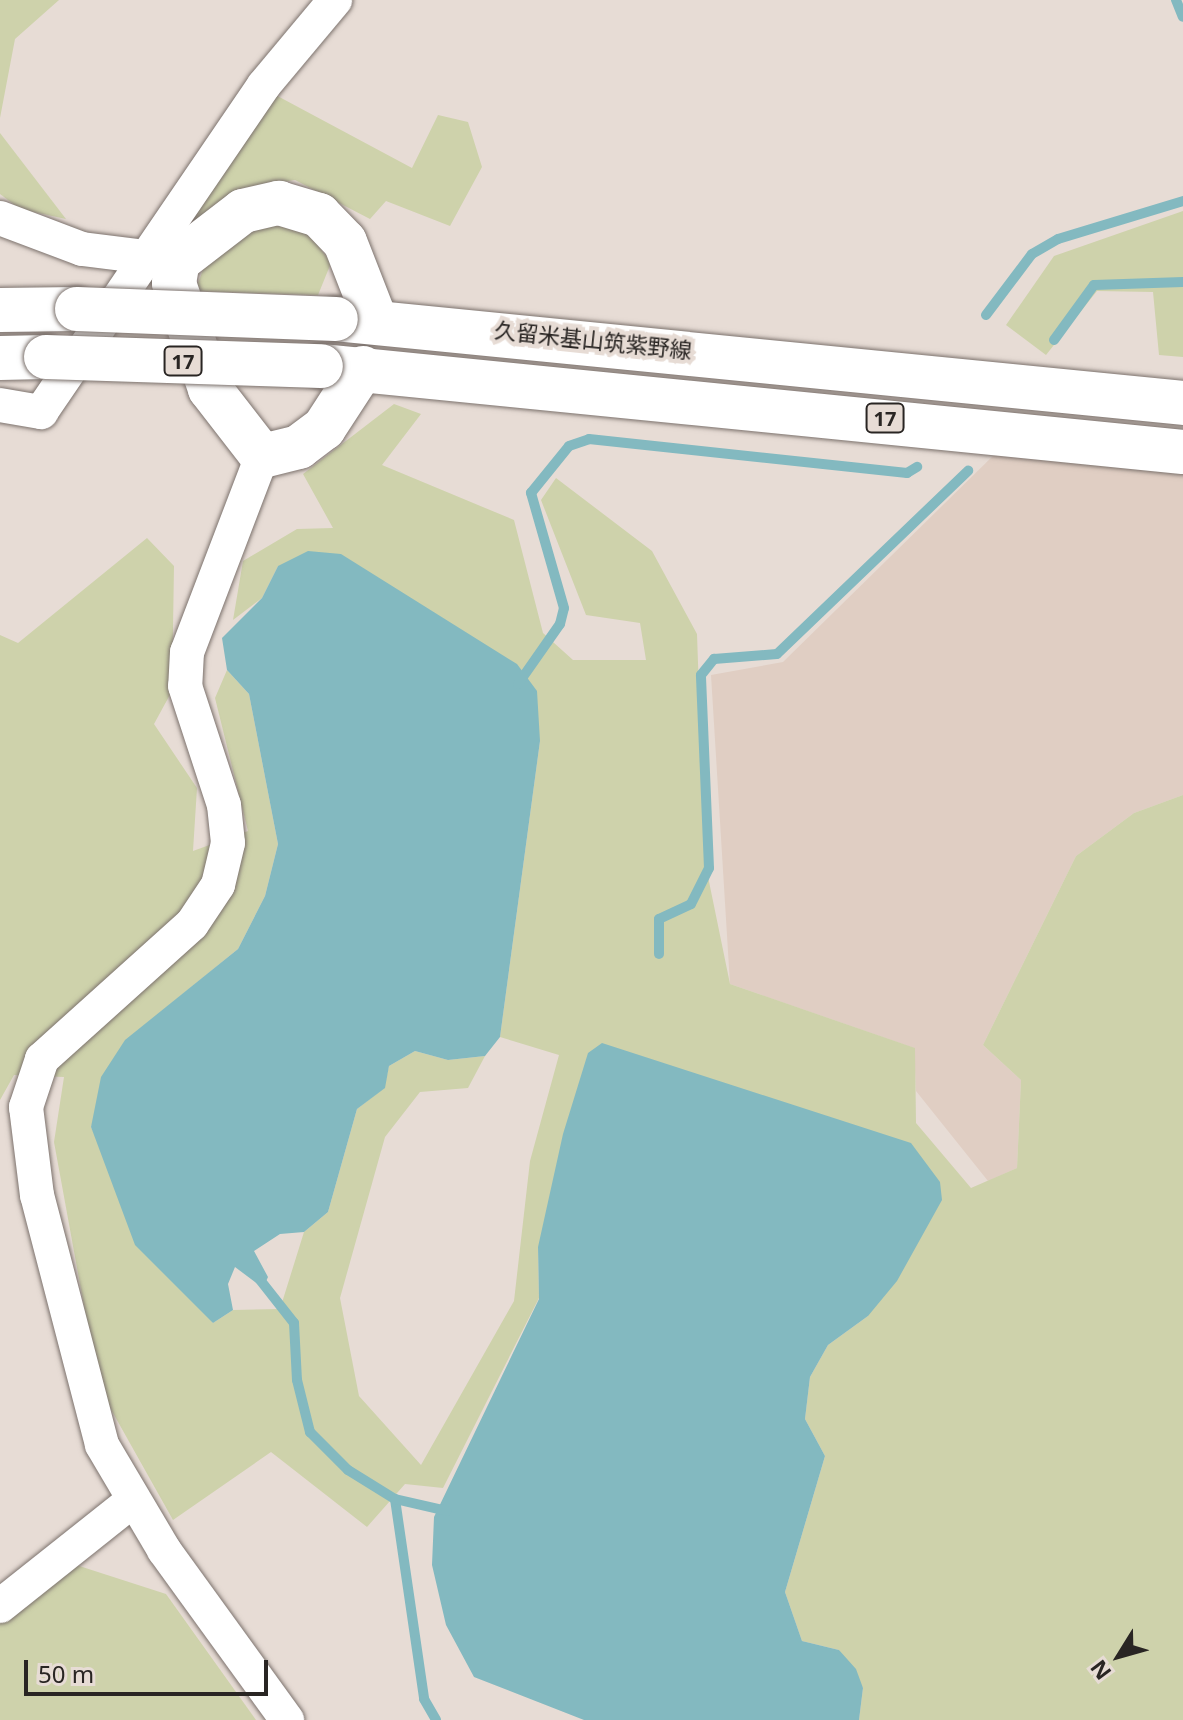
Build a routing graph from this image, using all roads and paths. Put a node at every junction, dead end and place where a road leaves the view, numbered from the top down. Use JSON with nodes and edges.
{"nodes":[{"id":1,"x":335,"y":0,"type":"edge"},
{"id":2,"x":0,"y":218,"type":"edge"},
{"id":3,"x":165,"y":259,"type":"junction"},
{"id":4,"x":0,"y":310,"type":"edge"},
{"id":5,"x":355,"y":319,"type":"junction"},
{"id":6,"x":0,"y":358,"type":"edge"},
{"id":7,"x":363,"y":368,"type":"junction"},
{"id":8,"x":1183,"y":403,"type":"edge"},
{"id":9,"x":0,"y":405,"type":"edge"},
{"id":10,"x":1183,"y":452,"type":"edge"},
{"id":11,"x":262,"y":456,"type":"junction"},
{"id":12,"x":132,"y":1501,"type":"junction"},
{"id":13,"x":0,"y":1606,"type":"edge"},
{"id":14,"x":287,"y":1720,"type":"edge"}],
"edges":[{"from":1,"to":3,"type":"street"},
{"from":2,"to":3,"type":"street"},
{"from":3,"to":5,"type":"main road"},
{"from":3,"to":9,"type":"street"},
{"from":3,"to":11,"type":"main road"},
{"from":4,"to":5,"type":"main road","name":"久留米基山筑紫野線","number":"17","bridge":true},
{"from":5,"to":8,"type":"main road","name":"久留米基山筑紫野線","number":"17"},
{"from":6,"to":7,"type":"main road","number":"17","bridge":true},
{"from":7,"to":10,"type":"main road","number":"17"},
{"from":7,"to":11,"type":"main road"},
{"from":11,"to":12,"type":"street"},
{"from":12,"to":13,"type":"street"},
{"from":12,"to":14,"type":"street"}]}
